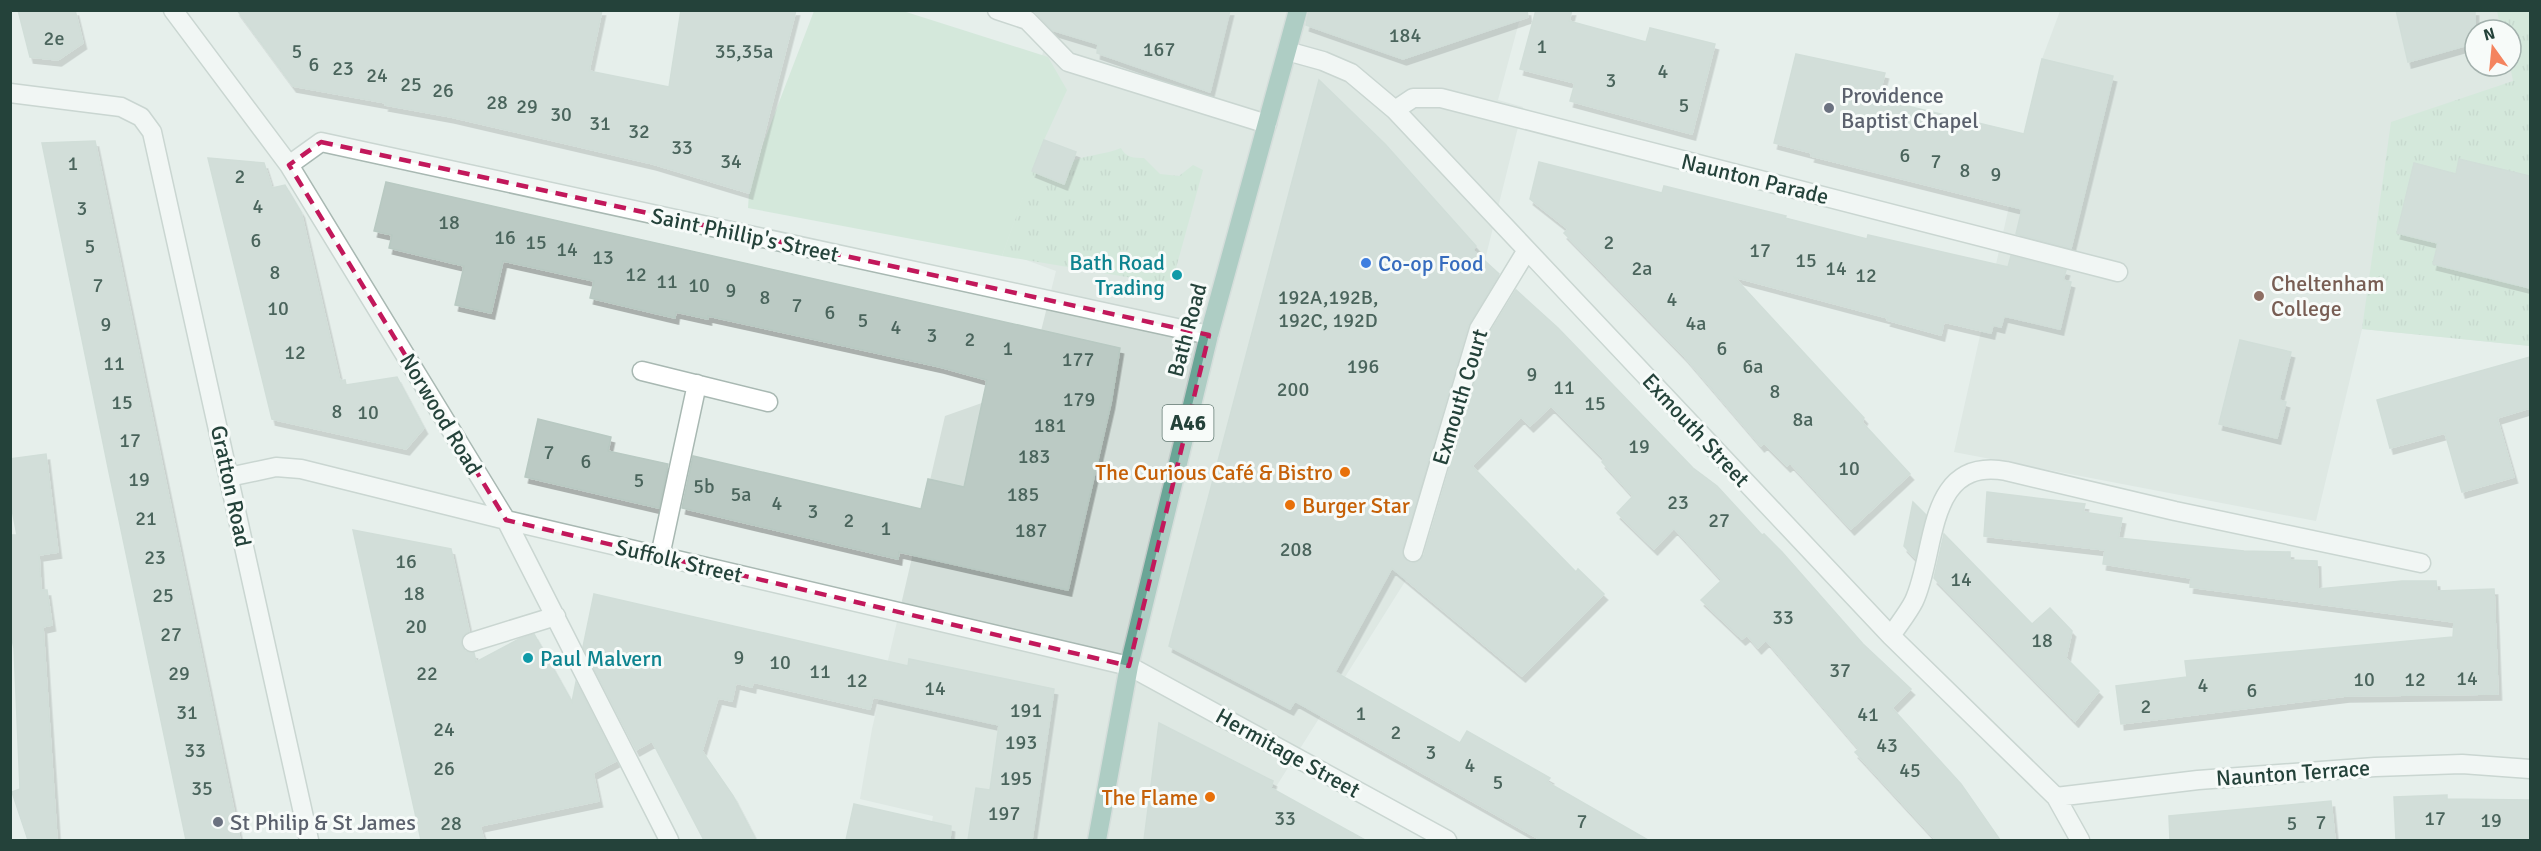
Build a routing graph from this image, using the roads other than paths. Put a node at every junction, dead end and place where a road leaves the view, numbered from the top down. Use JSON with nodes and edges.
{"nodes":[{"id":1,"x":173,"y":10,"type":"edge"},
{"id":2,"x":997,"y":10,"type":"edge"},
{"id":3,"x":1298,"y":10,"type":"edge"},
{"id":4,"x":1287,"y":51,"type":"junction"},
{"id":5,"x":10,"y":93,"type":"edge"},
{"id":6,"x":1395,"y":110,"type":"junction"},
{"id":7,"x":1267,"y":124,"type":"junction"},
{"id":8,"x":289,"y":165,"type":"junction"},
{"id":9,"x":1527,"y":250,"type":"junction"},
{"id":10,"x":2118,"y":273,"type":"dead end"},
{"id":11,"x":1209,"y":335,"type":"junction"},
{"id":12,"x":642,"y":371,"type":"dead end"},
{"id":13,"x":697,"y":384,"type":"junction"},
{"id":14,"x":768,"y":402,"type":"dead end"},
{"id":15,"x":229,"y":477,"type":"junction"},
{"id":16,"x":506,"y":520,"type":"junction"},
{"id":17,"x":1413,"y":552,"type":"dead end"},
{"id":18,"x":660,"y":556,"type":"junction"},
{"id":19,"x":2421,"y":563,"type":"dead end"},
{"id":20,"x":556,"y":616,"type":"junction"},
{"id":21,"x":1891,"y":636,"type":"junction"},
{"id":22,"x":472,"y":642,"type":"dead end"},
{"id":23,"x":1129,"y":666,"type":"junction"},
{"id":24,"x":2530,"y":769,"type":"edge"},
{"id":25,"x":2056,"y":797,"type":"junction"},
{"id":26,"x":309,"y":840,"type":"edge"},
{"id":27,"x":669,"y":840,"type":"edge"},
{"id":28,"x":1097,"y":840,"type":"edge"},
{"id":29,"x":1447,"y":840,"type":"edge"},
{"id":30,"x":2080,"y":840,"type":"edge"}],
"edges":[{"from":1,"to":8,"type":"street","name":"Norwood Road"},
{"from":2,"to":7,"type":"street"},
{"from":3,"to":4,"type":"main road","name":"Bath Road","number":"A46"},
{"from":4,"to":6,"type":"street","name":"Exmouth Street"},
{"from":4,"to":7,"type":"main road","name":"Bath Road","number":"A46"},
{"from":5,"to":15,"type":"street","name":"Gratton Road"},
{"from":6,"to":9,"type":"street","name":"Exmouth Street"},
{"from":6,"to":10,"type":"street","name":"Naunton Parade"},
{"from":7,"to":11,"type":"main road","name":"Bath Road","number":"A46"},
{"from":8,"to":11,"type":"street","name":"Saint Phillip's Street"},
{"from":8,"to":16,"type":"street","name":"Norwood Road"},
{"from":9,"to":17,"type":"street","name":"Exmouth Court"},
{"from":9,"to":21,"type":"street","name":"Exmouth Street"},
{"from":11,"to":23,"type":"main road","name":"Bath Road","number":"A46"},
{"from":12,"to":13,"type":"street"},
{"from":13,"to":14,"type":"street"},
{"from":13,"to":18,"type":"street"},
{"from":15,"to":16,"type":"street","name":"Suffolk Street"},
{"from":15,"to":26,"type":"street","name":"Gratton Road"},
{"from":16,"to":18,"type":"street","name":"Suffolk Street"},
{"from":16,"to":20,"type":"street","name":"Norwood Road"},
{"from":18,"to":23,"type":"street","name":"Suffolk Street"},
{"from":19,"to":21,"type":"street"},
{"from":20,"to":22,"type":"street"},
{"from":20,"to":27,"type":"street","name":"Norwood Road"},
{"from":21,"to":25,"type":"street","name":"Exmouth Street"},
{"from":23,"to":28,"type":"main road","name":"Bath Road","number":"A46"},
{"from":23,"to":29,"type":"street","name":"Hermitage Street"},
{"from":24,"to":25,"type":"street","name":"Naunton Terrace"},
{"from":25,"to":30,"type":"street","name":"Exmouth Street"}]}
